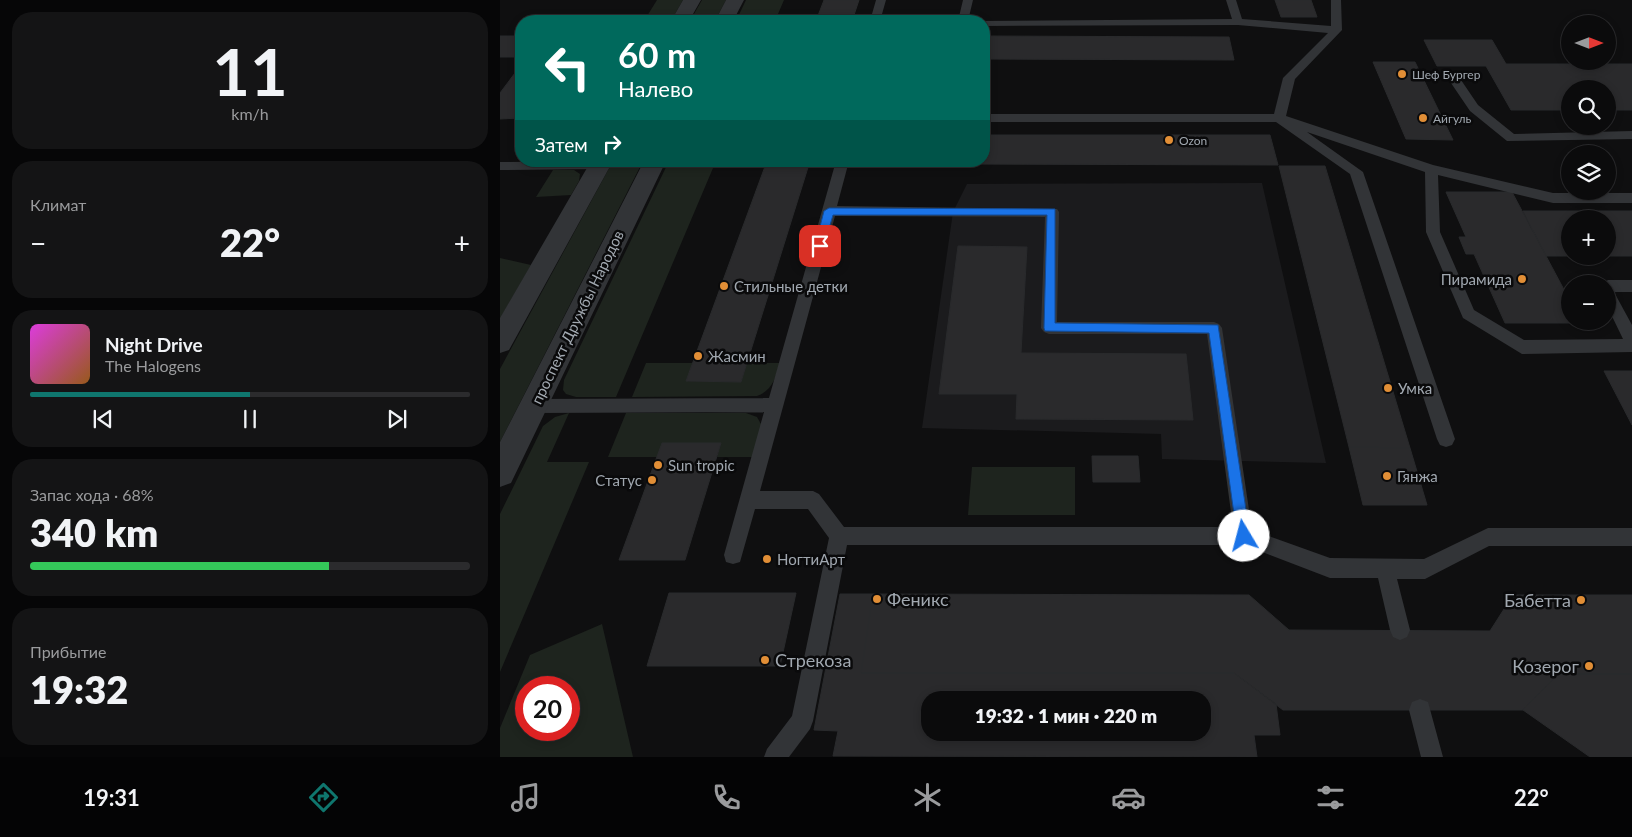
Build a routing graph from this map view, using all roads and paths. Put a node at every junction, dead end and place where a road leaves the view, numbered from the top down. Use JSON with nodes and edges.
{"nodes":[{"id":1,"x":692,"y":0,"type":"edge"},
{"id":2,"x":735,"y":0,"type":"edge"},
{"id":3,"x":881,"y":0,"type":"edge"},
{"id":4,"x":968,"y":0,"type":"edge"},
{"id":5,"x":1231,"y":0,"type":"edge"},
{"id":6,"x":1336,"y":0,"type":"edge"},
{"id":7,"x":683,"y":15,"type":"edge"},
{"id":8,"x":727,"y":15,"type":"edge"},
{"id":9,"x":877,"y":15,"type":"edge"},
{"id":10,"x":964,"y":15,"type":"edge"},
{"id":11,"x":1238,"y":22,"type":"junction"},
{"id":12,"x":990,"y":23,"type":"edge"},
{"id":13,"x":1337,"y":30,"type":"junction"},
{"id":14,"x":1457,"y":83,"type":"dead end"},
{"id":15,"x":990,"y":118,"type":"edge"},
{"id":16,"x":1279,"y":118,"type":"junction"},
{"id":17,"x":1632,"y":135,"type":"edge"},
{"id":18,"x":500,"y":166,"type":"edge"},
{"id":19,"x":515,"y":166,"type":"edge"},
{"id":20,"x":599,"y":167,"type":"edge"},
{"id":21,"x":652,"y":167,"type":"edge"},
{"id":22,"x":841,"y":167,"type":"edge"},
{"id":23,"x":1431,"y":169,"type":"junction"},
{"id":24,"x":1632,"y":198,"type":"edge"},
{"id":25,"x":829,"y":211,"type":"junction"},
{"id":26,"x":1616,"y":286,"type":"edge"},
{"id":27,"x":1632,"y":286,"type":"edge"},
{"id":28,"x":1616,"y":310,"type":"edge"},
{"id":29,"x":1632,"y":340,"type":"edge"},
{"id":30,"x":500,"y":342,"type":"edge"},
{"id":31,"x":1632,"y":345,"type":"edge"},
{"id":32,"x":776,"y":405,"type":"junction"},
{"id":33,"x":533,"y":406,"type":"junction"},
{"id":34,"x":1446,"y":439,"type":"dead end"},
{"id":35,"x":500,"y":472,"type":"edge"},
{"id":36,"x":749,"y":500,"type":"junction"},
{"id":37,"x":839,"y":536,"type":"junction"},
{"id":38,"x":1244,"y":536,"type":"junction"},
{"id":39,"x":1632,"y":537,"type":"edge"},
{"id":40,"x":733,"y":554,"type":"dead end"},
{"id":41,"x":1385,"y":569,"type":"junction"},
{"id":42,"x":1400,"y":630,"type":"dead end"},
{"id":43,"x":1420,"y":710,"type":"dead end"},
{"id":44,"x":774,"y":757,"type":"edge"},
{"id":45,"x":1432,"y":757,"type":"edge"}],
"edges":[{"from":1,"to":7,"type":"street"},
{"from":2,"to":8,"type":"street"},
{"from":3,"to":9,"type":"lane"},
{"from":4,"to":10,"type":"lane"},
{"from":5,"to":11,"type":"lane"},
{"from":6,"to":13,"type":"lane"},
{"from":11,"to":12,"type":"lane"},
{"from":11,"to":13,"type":"lane"},
{"from":13,"to":16,"type":"lane"},
{"from":14,"to":17,"type":"lane"},
{"from":15,"to":16,"type":"lane"},
{"from":16,"to":23,"type":"lane"},
{"from":16,"to":34,"type":"lane"},
{"from":18,"to":19,"type":"lane"},
{"from":20,"to":30,"type":"street"},
{"from":21,"to":33,"type":"street","name":"проспект Дружбы Народов"},
{"from":22,"to":25,"type":"lane"},
{"from":23,"to":24,"type":"lane"},
{"from":23,"to":31,"type":"lane"},
{"from":25,"to":32,"type":"lane"},
{"from":25,"to":38,"type":"lane"},
{"from":26,"to":27,"type":"lane"},
{"from":28,"to":29,"type":"lane"},
{"from":32,"to":33,"type":"lane"},
{"from":32,"to":36,"type":"lane"},
{"from":33,"to":35,"type":"street","name":"проспект Дружбы Народов"},
{"from":36,"to":37,"type":"lane"},
{"from":36,"to":40,"type":"lane"},
{"from":37,"to":38,"type":"lane"},
{"from":37,"to":44,"type":"lane"},
{"from":38,"to":41,"type":"lane"},
{"from":39,"to":41,"type":"lane"},
{"from":41,"to":42,"type":"lane"},
{"from":43,"to":45,"type":"lane"}]}
